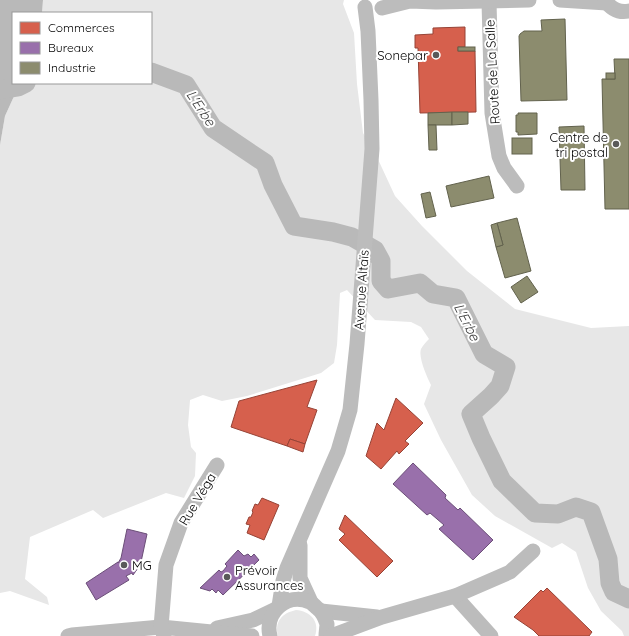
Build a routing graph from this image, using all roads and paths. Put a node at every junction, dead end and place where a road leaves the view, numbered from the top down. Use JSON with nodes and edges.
{"nodes":[{"id":1,"x":529,"y":0,"type":"edge"},
{"id":2,"x":560,"y":0,"type":"edge"},
{"id":3,"x":409,"y":1,"type":"edge"},
{"id":4,"x":489,"y":2,"type":"junction"},
{"id":5,"x":606,"y":2,"type":"edge"},
{"id":6,"x":375,"y":5,"type":"edge"},
{"id":7,"x":629,"y":10,"type":"edge"},
{"id":8,"x":517,"y":186,"type":"dead end"},
{"id":9,"x":217,"y":465,"type":"dead end"},
{"id":10,"x":300,"y":540,"type":"junction"},
{"id":11,"x":533,"y":551,"type":"dead end"},
{"id":12,"x":455,"y":596,"type":"junction"},
{"id":13,"x":316,"y":607,"type":"junction"},
{"id":14,"x":277,"y":608,"type":"junction"},
{"id":15,"x":382,"y":617,"type":"junction"},
{"id":16,"x":206,"y":631,"type":"junction"},
{"id":17,"x":162,"y":632,"type":"edge"},
{"id":18,"x":68,"y":636,"type":"edge"},
{"id":19,"x":252,"y":636,"type":"edge"},
{"id":20,"x":270,"y":636,"type":"edge"},
{"id":21,"x":326,"y":636,"type":"edge"},
{"id":22,"x":331,"y":636,"type":"edge"},
{"id":23,"x":491,"y":636,"type":"edge"}],
"edges":[{"from":1,"to":4,"type":"street","name":"Route de La Salle"},
{"from":2,"to":5,"type":"street"},
{"from":3,"to":4,"type":"street","name":"Route de La Salle"},
{"from":3,"to":6,"type":"street","name":"Route de La Salle"},
{"from":4,"to":8,"type":"street","name":"Route de La Salle"},
{"from":5,"to":7,"type":"street"},
{"from":6,"to":10,"type":"street","name":"Avenue Altaïs"},
{"from":9,"to":17,"type":"street","name":"Rue Véga"},
{"from":10,"to":13,"type":"street","name":"Avenue Altaïs"},
{"from":10,"to":14,"type":"street","name":"Avenue Altaïs"},
{"from":11,"to":12,"type":"street"},
{"from":12,"to":15,"type":"street"},
{"from":12,"to":23,"type":"street"},
{"from":13,"to":14,"type":"street"},
{"from":13,"to":15,"type":"street"},
{"from":13,"to":21,"type":"street","name":"Avenue Altaïs"},
{"from":14,"to":16,"type":"street"},
{"from":14,"to":20,"type":"street","name":"Avenue Altaïs"},
{"from":15,"to":22,"type":"street"},
{"from":16,"to":17,"type":"street"},
{"from":16,"to":19,"type":"street"},
{"from":17,"to":18,"type":"street"}]}
